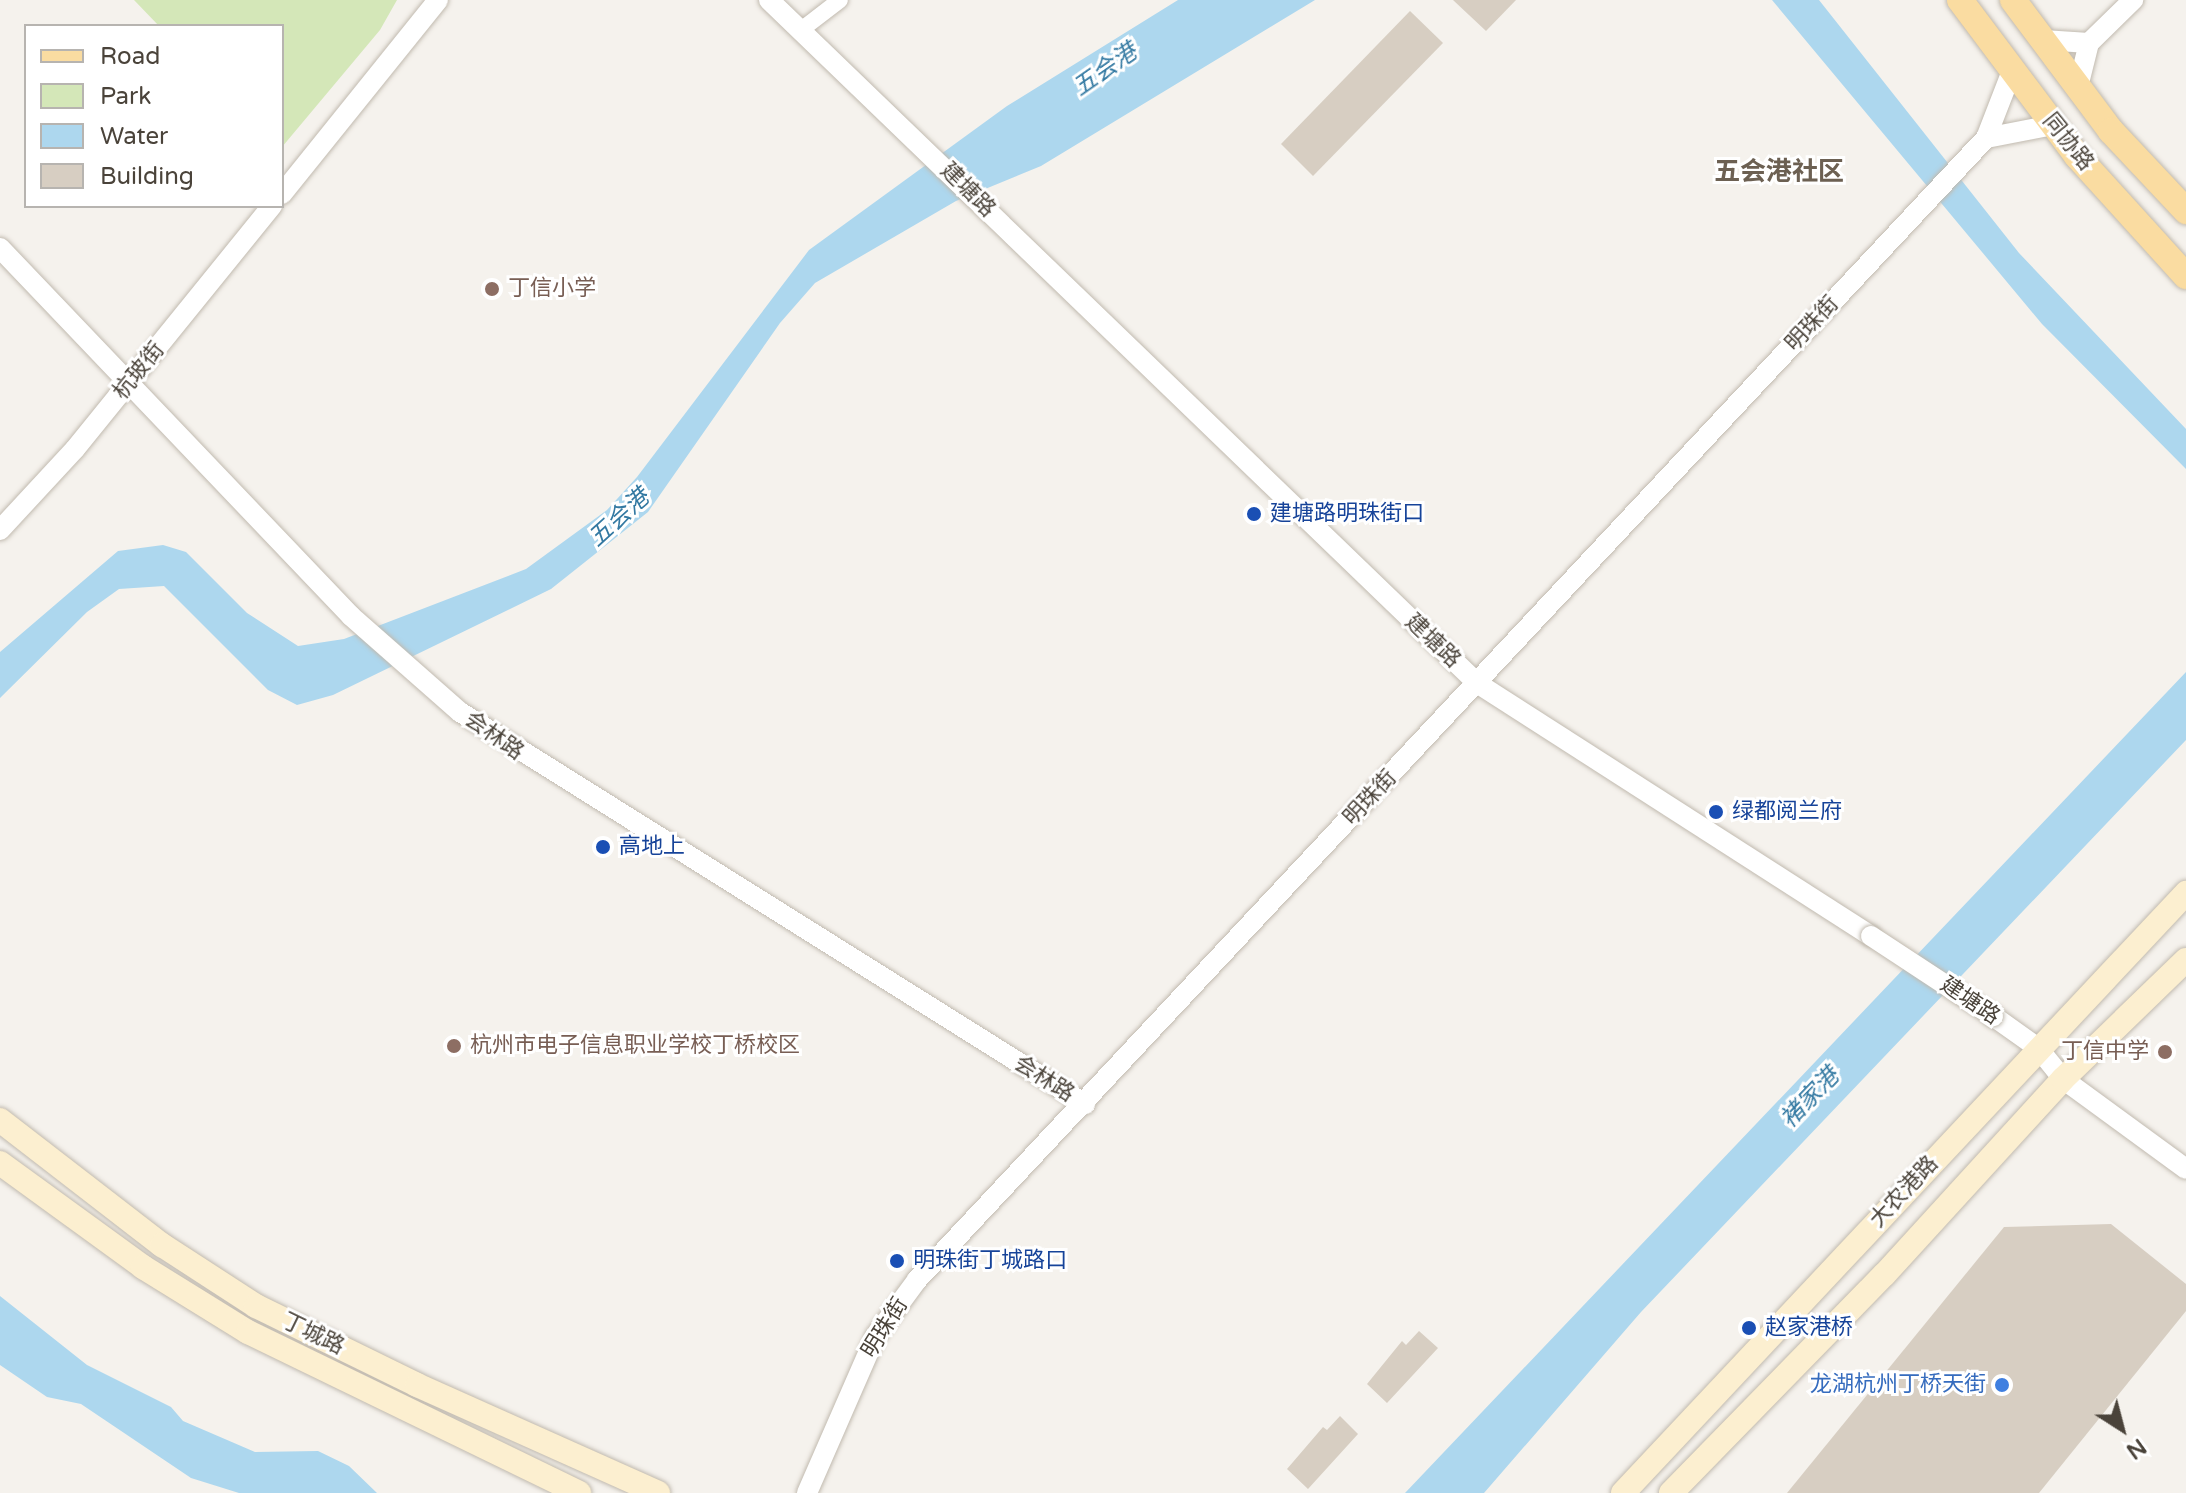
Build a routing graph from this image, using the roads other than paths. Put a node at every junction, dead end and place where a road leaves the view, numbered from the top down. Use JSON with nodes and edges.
{"nodes":[{"id":1,"x":438,"y":0,"type":"edge"},
{"id":2,"x":769,"y":0,"type":"edge"},
{"id":3,"x":840,"y":0,"type":"edge"},
{"id":4,"x":1960,"y":0,"type":"edge"},
{"id":5,"x":2013,"y":0,"type":"edge"},
{"id":6,"x":2133,"y":0,"type":"edge"},
{"id":7,"x":801,"y":30,"type":"junction"},
{"id":8,"x":2043,"y":40,"type":"junction"},
{"id":9,"x":2089,"y":43,"type":"junction"},
{"id":10,"x":2012,"y":71,"type":"junction"},
{"id":11,"x":2078,"y":87,"type":"junction"},
{"id":12,"x":2053,"y":125,"type":"junction"},
{"id":13,"x":1986,"y":138,"type":"junction"},
{"id":14,"x":284,"y":192,"type":"edge"},
{"id":15,"x":270,"y":208,"type":"edge"},
{"id":16,"x":2186,"y":211,"type":"edge"},
{"id":17,"x":0,"y":248,"type":"edge"},
{"id":18,"x":2186,"y":276,"type":"edge"},
{"id":19,"x":129,"y":384,"type":"junction"},
{"id":20,"x":0,"y":530,"type":"edge"},
{"id":21,"x":1477,"y":683,"type":"junction"},
{"id":22,"x":2186,"y":893,"type":"edge"},
{"id":23,"x":2186,"y":960,"type":"edge"},
{"id":24,"x":2038,"y":1048,"type":"junction"},
{"id":25,"x":2063,"y":1079,"type":"junction"},
{"id":26,"x":1085,"y":1104,"type":"junction"},
{"id":27,"x":0,"y":1120,"type":"edge"},
{"id":28,"x":0,"y":1163,"type":"edge"},
{"id":29,"x":2186,"y":1169,"type":"edge"},
{"id":30,"x":579,"y":1493,"type":"edge"},
{"id":31,"x":658,"y":1493,"type":"edge"},
{"id":32,"x":807,"y":1493,"type":"edge"},
{"id":33,"x":1623,"y":1493,"type":"edge"},
{"id":34,"x":1671,"y":1493,"type":"edge"}],
"edges":[{"from":1,"to":14,"type":"street"},
{"from":2,"to":7,"type":"street","name":"建塘路"},
{"from":3,"to":7,"type":"street"},
{"from":4,"to":10,"type":"main road","name":"同协路"},
{"from":5,"to":8,"type":"main road","name":"同协路"},
{"from":6,"to":9,"type":"street"},
{"from":7,"to":21,"type":"street","name":"建塘路"},
{"from":8,"to":9,"type":"street"},
{"from":8,"to":11,"type":"main road","name":"同协路"},
{"from":9,"to":11,"type":"street"},
{"from":10,"to":12,"type":"main road","name":"同协路"},
{"from":10,"to":13,"type":"street","name":"明珠街"},
{"from":11,"to":16,"type":"main road","name":"同协路"},
{"from":12,"to":13,"type":"street"},
{"from":12,"to":18,"type":"main road","name":"同协路"},
{"from":13,"to":21,"type":"street","name":"明珠街"},
{"from":15,"to":19,"type":"street","name":"杭玻街"},
{"from":17,"to":19,"type":"street","name":"会林路"},
{"from":19,"to":20,"type":"street","name":"杭玻街"},
{"from":19,"to":26,"type":"street","name":"会林路"},
{"from":21,"to":24,"type":"street","name":"建塘路","bridge":true},
{"from":21,"to":26,"type":"street","name":"明珠街"},
{"from":22,"to":24,"type":"main road","name":"大农港路"},
{"from":23,"to":25,"type":"main road","name":"大农港路"},
{"from":24,"to":25,"type":"street","name":"建塘路"},
{"from":24,"to":33,"type":"main road","name":"大农港路"},
{"from":25,"to":29,"type":"street","name":"建塘路"},
{"from":25,"to":34,"type":"main road","name":"大农港路"},
{"from":26,"to":32,"type":"street","name":"明珠街"},
{"from":27,"to":31,"type":"main road","name":"丁城路"},
{"from":28,"to":30,"type":"main road","name":"丁城路"}]}
